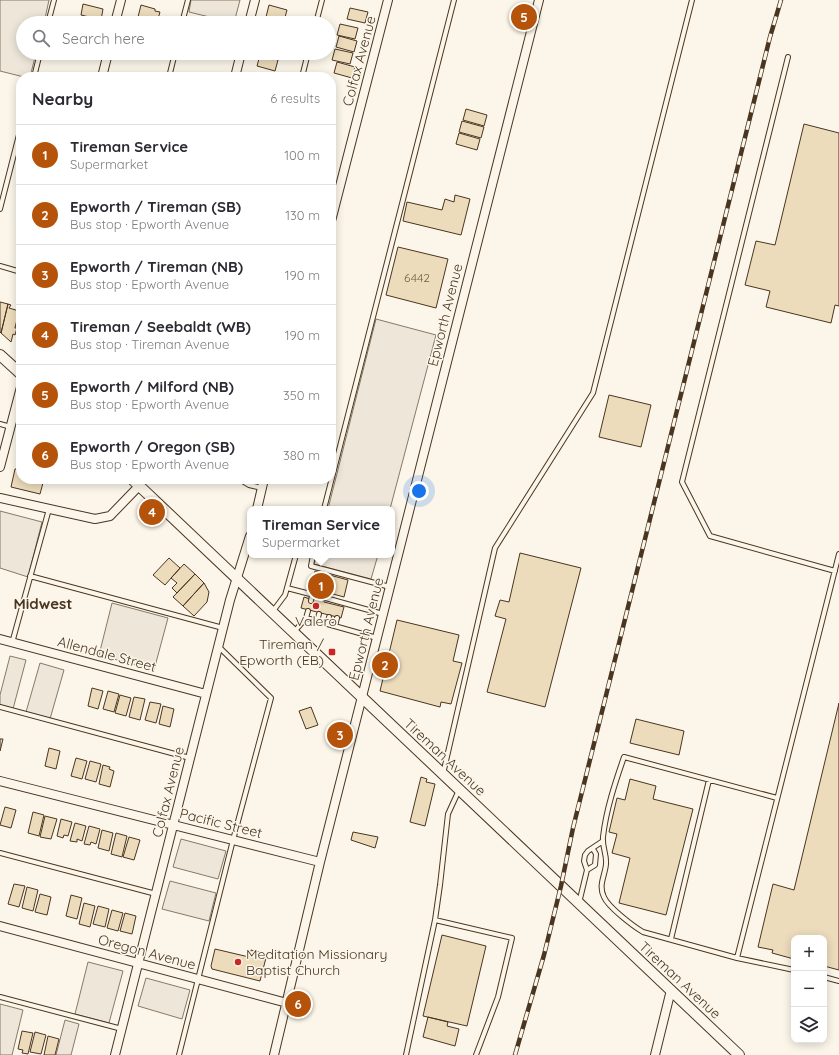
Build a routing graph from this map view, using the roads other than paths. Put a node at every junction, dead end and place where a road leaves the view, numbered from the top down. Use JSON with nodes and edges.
{"nodes":[{"id":1,"x":54,"y":0,"type":"edge"},
{"id":2,"x":121,"y":0,"type":"edge"},
{"id":3,"x":188,"y":0,"type":"edge"},
{"id":4,"x":255,"y":0,"type":"edge"},
{"id":5,"x":322,"y":0,"type":"edge"},
{"id":6,"x":388,"y":0,"type":"edge"},
{"id":7,"x":454,"y":0,"type":"edge"},
{"id":8,"x":538,"y":0,"type":"edge"},
{"id":9,"x":692,"y":0,"type":"edge"},
{"id":10,"x":50,"y":16,"type":"edge"},
{"id":11,"x":117,"y":16,"type":"edge"},
{"id":12,"x":184,"y":16,"type":"edge"},
{"id":13,"x":251,"y":16,"type":"edge"},
{"id":14,"x":318,"y":16,"type":"edge"},
{"id":15,"x":788,"y":57,"type":"dead end"},
{"id":16,"x":38,"y":60,"type":"edge"},
{"id":17,"x":106,"y":60,"type":"edge"},
{"id":18,"x":173,"y":60,"type":"edge"},
{"id":19,"x":239,"y":60,"type":"edge"},
{"id":20,"x":306,"y":60,"type":"edge"},
{"id":21,"x":35,"y":72,"type":"edge"},
{"id":22,"x":103,"y":72,"type":"edge"},
{"id":23,"x":170,"y":72,"type":"edge"},
{"id":24,"x":236,"y":72,"type":"edge"},
{"id":25,"x":303,"y":72,"type":"edge"},
{"id":26,"x":16,"y":146,"type":"edge"},
{"id":27,"x":336,"y":202,"type":"edge"},
{"id":28,"x":0,"y":208,"type":"edge"},
{"id":29,"x":0,"y":266,"type":"edge"},
{"id":30,"x":16,"y":271,"type":"edge"},
{"id":31,"x":0,"y":354,"type":"edge"},
{"id":32,"x":16,"y":369,"type":"edge"},
{"id":33,"x":16,"y":407,"type":"edge"},
{"id":34,"x":0,"y":424,"type":"edge"},
{"id":35,"x":11,"y":427,"type":"junction"},
{"id":36,"x":336,"y":462,"type":"edge"},
{"id":37,"x":0,"y":467,"type":"edge"},
{"id":38,"x":134,"y":484,"type":"edge"},
{"id":39,"x":137,"y":484,"type":"edge"},
{"id":40,"x":247,"y":484,"type":"edge"},
{"id":41,"x":263,"y":484,"type":"edge"},
{"id":42,"x":330,"y":484,"type":"edge"},
{"id":43,"x":262,"y":488,"type":"junction"},
{"id":44,"x":0,"y":498,"type":"edge"},
{"id":45,"x":258,"y":506,"type":"edge"},
{"id":46,"x":325,"y":506,"type":"edge"},
{"id":47,"x":49,"y":509,"type":"junction"},
{"id":48,"x":247,"y":546,"type":"edge"},
{"id":49,"x":839,"y":554,"type":"edge"},
{"id":50,"x":295,"y":558,"type":"edge"},
{"id":51,"x":312,"y":558,"type":"edge"},
{"id":52,"x":835,"y":571,"type":"junction"},
{"id":53,"x":30,"y":576,"type":"junction"},
{"id":54,"x":237,"y":579,"type":"junction"},
{"id":55,"x":390,"y":587,"type":"junction"},
{"id":56,"x":287,"y":588,"type":"junction"},
{"id":57,"x":333,"y":600,"type":"junction"},
{"id":58,"x":311,"y":601,"type":"dead end"},
{"id":59,"x":322,"y":603,"type":"dead end"},
{"id":60,"x":341,"y":603,"type":"junction"},
{"id":61,"x":332,"y":606,"type":"dead end"},
{"id":62,"x":339,"y":608,"type":"dead end"},
{"id":63,"x":308,"y":611,"type":"dead end"},
{"id":64,"x":272,"y":612,"type":"junction"},
{"id":65,"x":318,"y":614,"type":"dead end"},
{"id":66,"x":383,"y":614,"type":"junction"},
{"id":67,"x":328,"y":617,"type":"dead end"},
{"id":68,"x":306,"y":618,"type":"junction"},
{"id":69,"x":337,"y":618,"type":"dead end"},
{"id":70,"x":316,"y":621,"type":"junction"},
{"id":71,"x":327,"y":624,"type":"junction"},
{"id":72,"x":335,"y":626,"type":"junction"},
{"id":73,"x":223,"y":628,"type":"junction"},
{"id":74,"x":294,"y":632,"type":"junction"},
{"id":75,"x":377,"y":638,"type":"junction"},
{"id":76,"x":0,"y":639,"type":"edge"},
{"id":77,"x":12,"y":643,"type":"junction"},
{"id":78,"x":218,"y":647,"type":"junction"},
{"id":79,"x":206,"y":694,"type":"junction"},
{"id":80,"x":362,"y":697,"type":"junction"},
{"id":81,"x":0,"y":707,"type":"edge"},
{"id":82,"x":190,"y":758,"type":"junction"},
{"id":83,"x":443,"y":774,"type":"junction"},
{"id":84,"x":709,"y":780,"type":"junction"},
{"id":85,"x":0,"y":781,"type":"edge"},
{"id":86,"x":459,"y":789,"type":"junction"},
{"id":87,"x":777,"y":798,"type":"junction"},
{"id":88,"x":173,"y":825,"type":"junction"},
{"id":89,"x":233,"y":840,"type":"junction"},
{"id":90,"x":603,"y":841,"type":"junction"},
{"id":91,"x":593,"y":849,"type":"junction"},
{"id":92,"x":0,"y":853,"type":"edge"},
{"id":93,"x":320,"y":862,"type":"junction"},
{"id":94,"x":587,"y":870,"type":"junction"},
{"id":95,"x":156,"y":894,"type":"junction"},
{"id":96,"x":579,"y":904,"type":"junction"},
{"id":97,"x":435,"y":920,"type":"junction"},
{"id":98,"x":0,"y":926,"type":"edge"},
{"id":99,"x":671,"y":939,"type":"junction"},
{"id":100,"x":737,"y":958,"type":"junction"},
{"id":101,"x":138,"y":963,"type":"junction"},
{"id":102,"x":791,"y":969,"type":"edge"},
{"id":103,"x":827,"y":978,"type":"edge"},
{"id":104,"x":198,"y":979,"type":"junction"},
{"id":105,"x":839,"y":981,"type":"edge"},
{"id":106,"x":671,"y":990,"type":"junction"},
{"id":107,"x":0,"y":997,"type":"edge"},
{"id":108,"x":288,"y":1002,"type":"junction"},
{"id":109,"x":122,"y":1029,"type":"junction"},
{"id":110,"x":115,"y":1055,"type":"edge"},
{"id":111,"x":179,"y":1055,"type":"edge"},
{"id":112,"x":274,"y":1055,"type":"edge"},
{"id":113,"x":406,"y":1055,"type":"edge"},
{"id":114,"x":476,"y":1055,"type":"edge"},
{"id":115,"x":655,"y":1055,"type":"edge"},
{"id":116,"x":739,"y":1055,"type":"edge"}],
"edges":[{"from":1,"to":10,"type":"lane"},
{"from":2,"to":11,"type":"street"},
{"from":3,"to":12,"type":"lane"},
{"from":4,"to":13,"type":"street"},
{"from":5,"to":14,"type":"lane"},
{"from":6,"to":27,"type":"street","name":"Colfax Avenue"},
{"from":7,"to":36,"type":"lane"},
{"from":8,"to":55,"type":"street","name":"Epworth Avenue"},
{"from":9,"to":83,"type":"lane"},
{"from":15,"to":52,"type":"lane"},
{"from":16,"to":21,"type":"lane"},
{"from":17,"to":22,"type":"street"},
{"from":18,"to":23,"type":"lane"},
{"from":19,"to":24,"type":"street"},
{"from":20,"to":25,"type":"lane"},
{"from":26,"to":28,"type":"lane"},
{"from":29,"to":30,"type":"lane"},
{"from":31,"to":32,"type":"street"},
{"from":33,"to":35,"type":"street"},
{"from":34,"to":35,"type":"lane"},
{"from":35,"to":37,"type":"street"},
{"from":38,"to":47,"type":"street"},
{"from":39,"to":54,"type":"street","name":"Tireman Avenue"},
{"from":40,"to":43,"type":"lane"},
{"from":41,"to":43,"type":"street"},
{"from":42,"to":46,"type":"lane"},
{"from":43,"to":45,"type":"street"},
{"from":44,"to":47,"type":"street"},
{"from":47,"to":53,"type":"lane"},
{"from":48,"to":54,"type":"street","name":"Colfax Avenue"},
{"from":49,"to":52,"type":"lane"},
{"from":50,"to":56,"type":"lane"},
{"from":51,"to":55,"type":"lane"},
{"from":52,"to":87,"type":"lane"},
{"from":53,"to":73,"type":"lane"},
{"from":53,"to":77,"type":"lane"},
{"from":54,"to":64,"type":"street","name":"Tireman Avenue"},
{"from":54,"to":73,"type":"street","name":"Colfax Avenue"},
{"from":55,"to":66,"type":"street","name":"Epworth Avenue"},
{"from":56,"to":58,"type":"lane"},
{"from":56,"to":64,"type":"lane"},
{"from":57,"to":59,"type":"lane"},
{"from":57,"to":60,"type":"lane"},
{"from":57,"to":61,"type":"lane"},
{"from":60,"to":62,"type":"lane"},
{"from":60,"to":66,"type":"lane"},
{"from":63,"to":68,"type":"lane"},
{"from":64,"to":74,"type":"street","name":"Tireman Avenue"},
{"from":65,"to":70,"type":"lane"},
{"from":66,"to":75,"type":"street","name":"Epworth Avenue"},
{"from":67,"to":71,"type":"lane"},
{"from":68,"to":70,"type":"lane"},
{"from":68,"to":74,"type":"lane"},
{"from":69,"to":72,"type":"lane"},
{"from":70,"to":71,"type":"lane"},
{"from":71,"to":72,"type":"lane"},
{"from":72,"to":75,"type":"lane"},
{"from":73,"to":78,"type":"street","name":"Colfax Avenue"},
{"from":74,"to":80,"type":"street","name":"Tireman Avenue"},
{"from":75,"to":80,"type":"street","name":"Epworth Avenue"},
{"from":76,"to":77,"type":"street","name":"Allendale Street"},
{"from":77,"to":79,"type":"street","name":"Allendale Street"},
{"from":78,"to":79,"type":"street","name":"Colfax Avenue"},
{"from":78,"to":89,"type":"lane"},
{"from":79,"to":82,"type":"street","name":"Colfax Avenue"},
{"from":80,"to":83,"type":"street","name":"Tireman Avenue"},
{"from":80,"to":93,"type":"street","name":"Epworth Avenue"},
{"from":81,"to":82,"type":"lane"},
{"from":82,"to":88,"type":"street","name":"Colfax Avenue"},
{"from":83,"to":86,"type":"street","name":"Tireman Avenue"},
{"from":84,"to":87,"type":"lane"},
{"from":84,"to":90,"type":"lane"},
{"from":84,"to":99,"type":"lane"},
{"from":85,"to":88,"type":"street","name":"Pacific Street"},
{"from":86,"to":96,"type":"street","name":"Tireman Avenue"},
{"from":86,"to":97,"type":"lane"},
{"from":87,"to":100,"type":"lane"},
{"from":88,"to":89,"type":"street","name":"Pacific Street"},
{"from":88,"to":95,"type":"street","name":"Colfax Avenue"},
{"from":89,"to":93,"type":"street","name":"Pacific Street"},
{"from":89,"to":104,"type":"lane"},
{"from":90,"to":91,"type":"lane"},
{"from":90,"to":99,"type":"lane"},
{"from":91,"to":94,"type":"lane"},
{"from":91,"to":94,"type":"lane"},
{"from":92,"to":95,"type":"lane"},
{"from":93,"to":108,"type":"street","name":"Epworth Avenue"},
{"from":94,"to":96,"type":"lane"},
{"from":95,"to":101,"type":"street","name":"Colfax Avenue"},
{"from":96,"to":106,"type":"street","name":"Tireman Avenue"},
{"from":97,"to":113,"type":"lane"},
{"from":97,"to":114,"type":"lane"},
{"from":98,"to":101,"type":"street","name":"Oregon Avenue"},
{"from":99,"to":100,"type":"lane"},
{"from":100,"to":102,"type":"lane"},
{"from":101,"to":104,"type":"street","name":"Oregon Avenue"},
{"from":101,"to":109,"type":"street","name":"Colfax Avenue"},
{"from":103,"to":105,"type":"lane"},
{"from":104,"to":108,"type":"street","name":"Oregon Avenue"},
{"from":104,"to":111,"type":"lane"},
{"from":106,"to":115,"type":"street"},
{"from":106,"to":116,"type":"street","name":"Tireman Avenue"},
{"from":107,"to":109,"type":"lane"},
{"from":108,"to":112,"type":"street","name":"Epworth Avenue"},
{"from":109,"to":110,"type":"street","name":"Colfax Avenue"}]}
